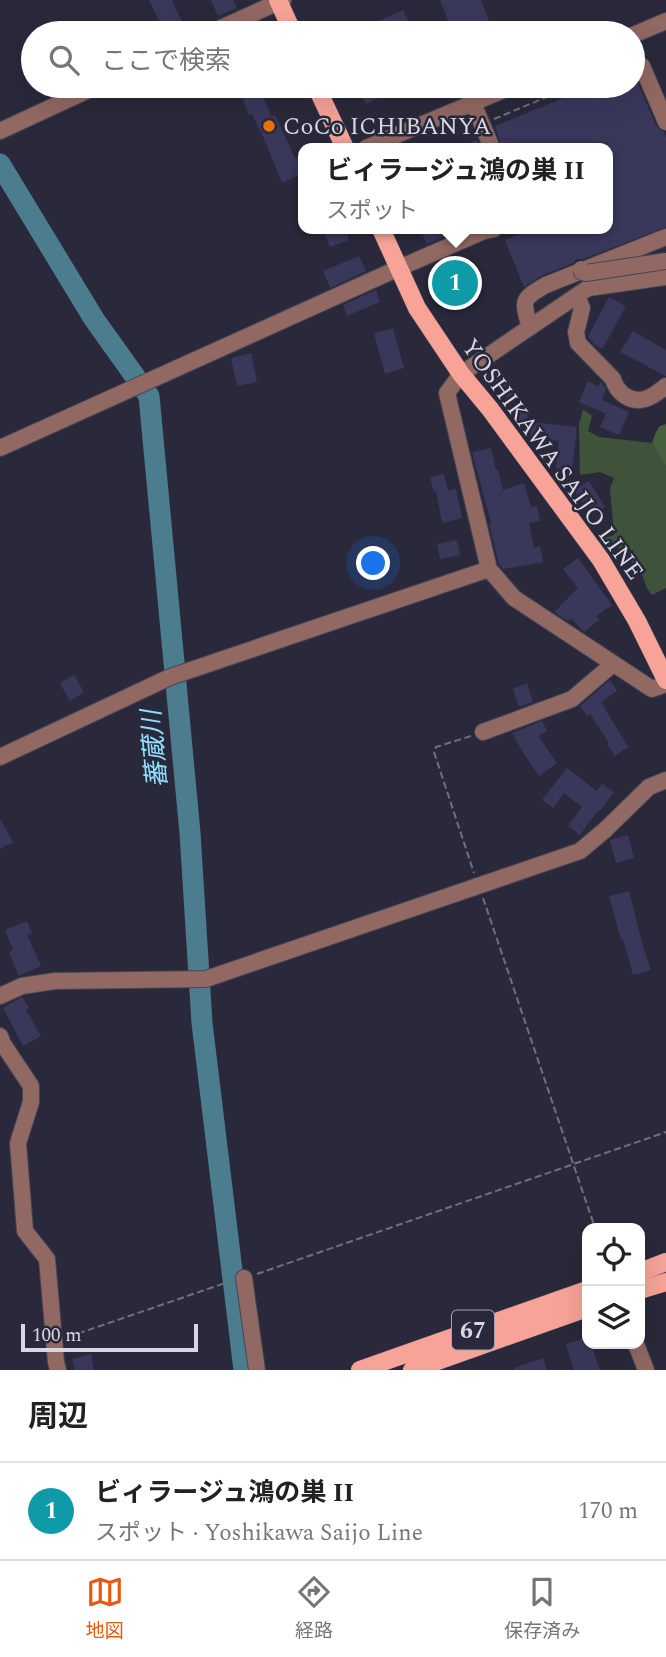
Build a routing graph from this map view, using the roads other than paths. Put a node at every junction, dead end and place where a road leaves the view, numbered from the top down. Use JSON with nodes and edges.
{"nodes":[{"id":1,"x":280,"y":1,"type":"edge"},
{"id":2,"x":236,"y":21,"type":"edge"},
{"id":3,"x":288,"y":21,"type":"edge"},
{"id":4,"x":666,"y":21,"type":"edge"},
{"id":5,"x":645,"y":30,"type":"edge"},
{"id":6,"x":645,"y":73,"type":"edge"},
{"id":7,"x":71,"y":98,"type":"edge"},
{"id":8,"x":322,"y":98,"type":"edge"},
{"id":9,"x":485,"y":98,"type":"edge"},
{"id":10,"x":473,"y":103,"type":"junction"},
{"id":11,"x":666,"y":122,"type":"edge"},
{"id":12,"x":0,"y":131,"type":"edge"},
{"id":13,"x":343,"y":143,"type":"edge"},
{"id":14,"x":378,"y":143,"type":"edge"},
{"id":15,"x":490,"y":143,"type":"edge"},
{"id":16,"x":383,"y":234,"type":"edge"},
{"id":17,"x":477,"y":234,"type":"edge"},
{"id":18,"x":666,"y":237,"type":"edge"},
{"id":19,"x":666,"y":261,"type":"edge"},
{"id":20,"x":398,"y":268,"type":"junction"},
{"id":21,"x":581,"y":269,"type":"dead end"},
{"id":22,"x":666,"y":277,"type":"edge"},
{"id":23,"x":577,"y":296,"type":"junction"},
{"id":24,"x":530,"y":327,"type":"junction"},
{"id":25,"x":461,"y":374,"type":"junction"},
{"id":26,"x":666,"y":386,"type":"edge"},
{"id":27,"x":0,"y":448,"type":"edge"},
{"id":28,"x":489,"y":569,"type":"junction"},
{"id":29,"x":613,"y":664,"type":"junction"},
{"id":30,"x":666,"y":682,"type":"edge"},
{"id":31,"x":483,"y":732,"type":"road end"},
{"id":32,"x":0,"y":757,"type":"edge"},
{"id":33,"x":666,"y":780,"type":"edge"},
{"id":34,"x":0,"y":996,"type":"edge"},
{"id":35,"x":0,"y":1036,"type":"edge"},
{"id":36,"x":666,"y":1262,"type":"edge"},
{"id":37,"x":645,"y":1270,"type":"edge"},
{"id":38,"x":244,"y":1278,"type":"road end"},
{"id":39,"x":666,"y":1282,"type":"edge"},
{"id":40,"x":645,"y":1288,"type":"edge"},
{"id":41,"x":582,"y":1292,"type":"edge"},
{"id":42,"x":582,"y":1310,"type":"edge"},
{"id":43,"x":638,"y":1349,"type":"edge"},
{"id":44,"x":58,"y":1370,"type":"edge"},
{"id":45,"x":257,"y":1370,"type":"edge"},
{"id":46,"x":360,"y":1370,"type":"edge"},
{"id":47,"x":412,"y":1370,"type":"edge"},
{"id":48,"x":646,"y":1370,"type":"edge"}],
"edges":[{"from":1,"to":2,"type":"street"},
{"from":1,"to":3,"type":"main road"},
{"from":4,"to":5,"type":"street"},
{"from":6,"to":11,"type":"street"},
{"from":7,"to":12,"type":"street"},
{"from":8,"to":13,"type":"main road"},
{"from":9,"to":10,"type":"street"},
{"from":10,"to":14,"type":"street"},
{"from":10,"to":15,"type":"street"},
{"from":16,"to":20,"type":"main road","name":"YOSHIKAWA SAIJO LINE"},
{"from":17,"to":20,"type":"street"},
{"from":18,"to":24,"type":"street"},
{"from":19,"to":21,"type":"street","bridge":true},
{"from":20,"to":25,"type":"main road","name":"YOSHIKAWA SAIJO LINE"},
{"from":20,"to":27,"type":"street"},
{"from":22,"to":23,"type":"street"},
{"from":23,"to":24,"type":"street"},
{"from":23,"to":26,"type":"street"},
{"from":24,"to":25,"type":"street"},
{"from":25,"to":28,"type":"street"},
{"from":25,"to":30,"type":"main road","name":"YOSHIKAWA SAIJO LINE"},
{"from":28,"to":29,"type":"street"},
{"from":28,"to":32,"type":"street"},
{"from":29,"to":30,"type":"street"},
{"from":29,"to":31,"type":"street"},
{"from":33,"to":34,"type":"street"},
{"from":35,"to":44,"type":"street"},
{"from":36,"to":37,"type":"main road"},
{"from":38,"to":45,"type":"street"},
{"from":39,"to":40,"type":"main road"},
{"from":41,"to":46,"type":"main road","number":"67"},
{"from":42,"to":47,"type":"main road","number":"67"},
{"from":43,"to":48,"type":"street"}]}
